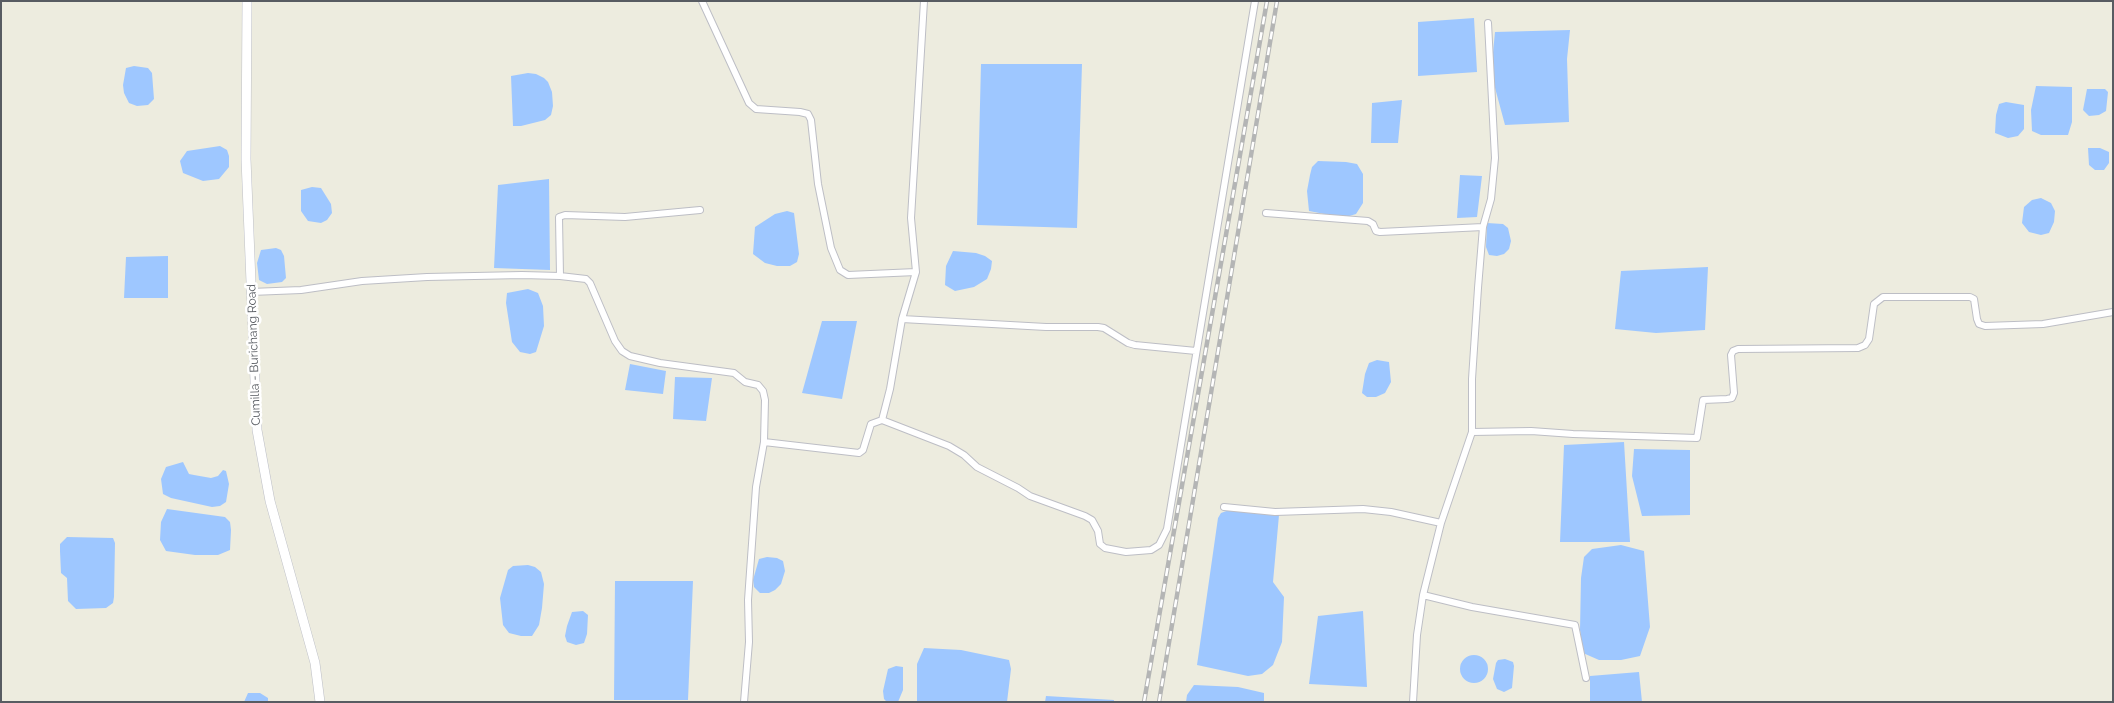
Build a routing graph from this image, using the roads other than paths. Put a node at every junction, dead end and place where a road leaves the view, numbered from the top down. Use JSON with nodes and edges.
{"nodes":[{"id":1,"x":247,"y":1,"type":"edge"},
{"id":2,"x":702,"y":1,"type":"edge"},
{"id":3,"x":924,"y":1,"type":"edge"},
{"id":4,"x":1255,"y":1,"type":"edge"},
{"id":5,"x":1488,"y":23,"type":"dead end"},
{"id":6,"x":700,"y":210,"type":"dead end"},
{"id":7,"x":1266,"y":213,"type":"dead end"},
{"id":8,"x":1483,"y":227,"type":"junction"},
{"id":9,"x":916,"y":272,"type":"junction"},
{"id":10,"x":560,"y":276,"type":"junction"},
{"id":11,"x":251,"y":292,"type":"junction"},
{"id":12,"x":2113,"y":312,"type":"edge"},
{"id":13,"x":902,"y":320,"type":"junction"},
{"id":14,"x":1196,"y":351,"type":"junction"},
{"id":15,"x":882,"y":420,"type":"junction"},
{"id":16,"x":1472,"y":432,"type":"junction"},
{"id":17,"x":764,"y":442,"type":"junction"},
{"id":18,"x":1224,"y":507,"type":"dead end"},
{"id":19,"x":1441,"y":522,"type":"junction"},
{"id":20,"x":1423,"y":595,"type":"junction"},
{"id":21,"x":1586,"y":678,"type":"dead end"},
{"id":22,"x":320,"y":702,"type":"edge"},
{"id":23,"x":744,"y":702,"type":"edge"},
{"id":24,"x":1413,"y":702,"type":"edge"}],
"edges":[{"from":1,"to":11,"type":"main road","name":"Cumilla - Burichang Road"},
{"from":2,"to":9,"type":"street"},
{"from":3,"to":9,"type":"street"},
{"from":4,"to":14,"type":"street"},
{"from":5,"to":8,"type":"street"},
{"from":6,"to":10,"type":"street"},
{"from":7,"to":8,"type":"street"},
{"from":8,"to":16,"type":"street"},
{"from":9,"to":13,"type":"street"},
{"from":10,"to":11,"type":"street"},
{"from":10,"to":17,"type":"street"},
{"from":11,"to":22,"type":"main road","name":"Cumilla - Burichang Road"},
{"from":12,"to":16,"type":"street"},
{"from":13,"to":14,"type":"street"},
{"from":13,"to":15,"type":"street"},
{"from":14,"to":15,"type":"street"},
{"from":15,"to":17,"type":"street"},
{"from":16,"to":19,"type":"street"},
{"from":17,"to":23,"type":"street"},
{"from":18,"to":19,"type":"street"},
{"from":19,"to":20,"type":"street"},
{"from":20,"to":21,"type":"street"},
{"from":20,"to":24,"type":"street"}]}
